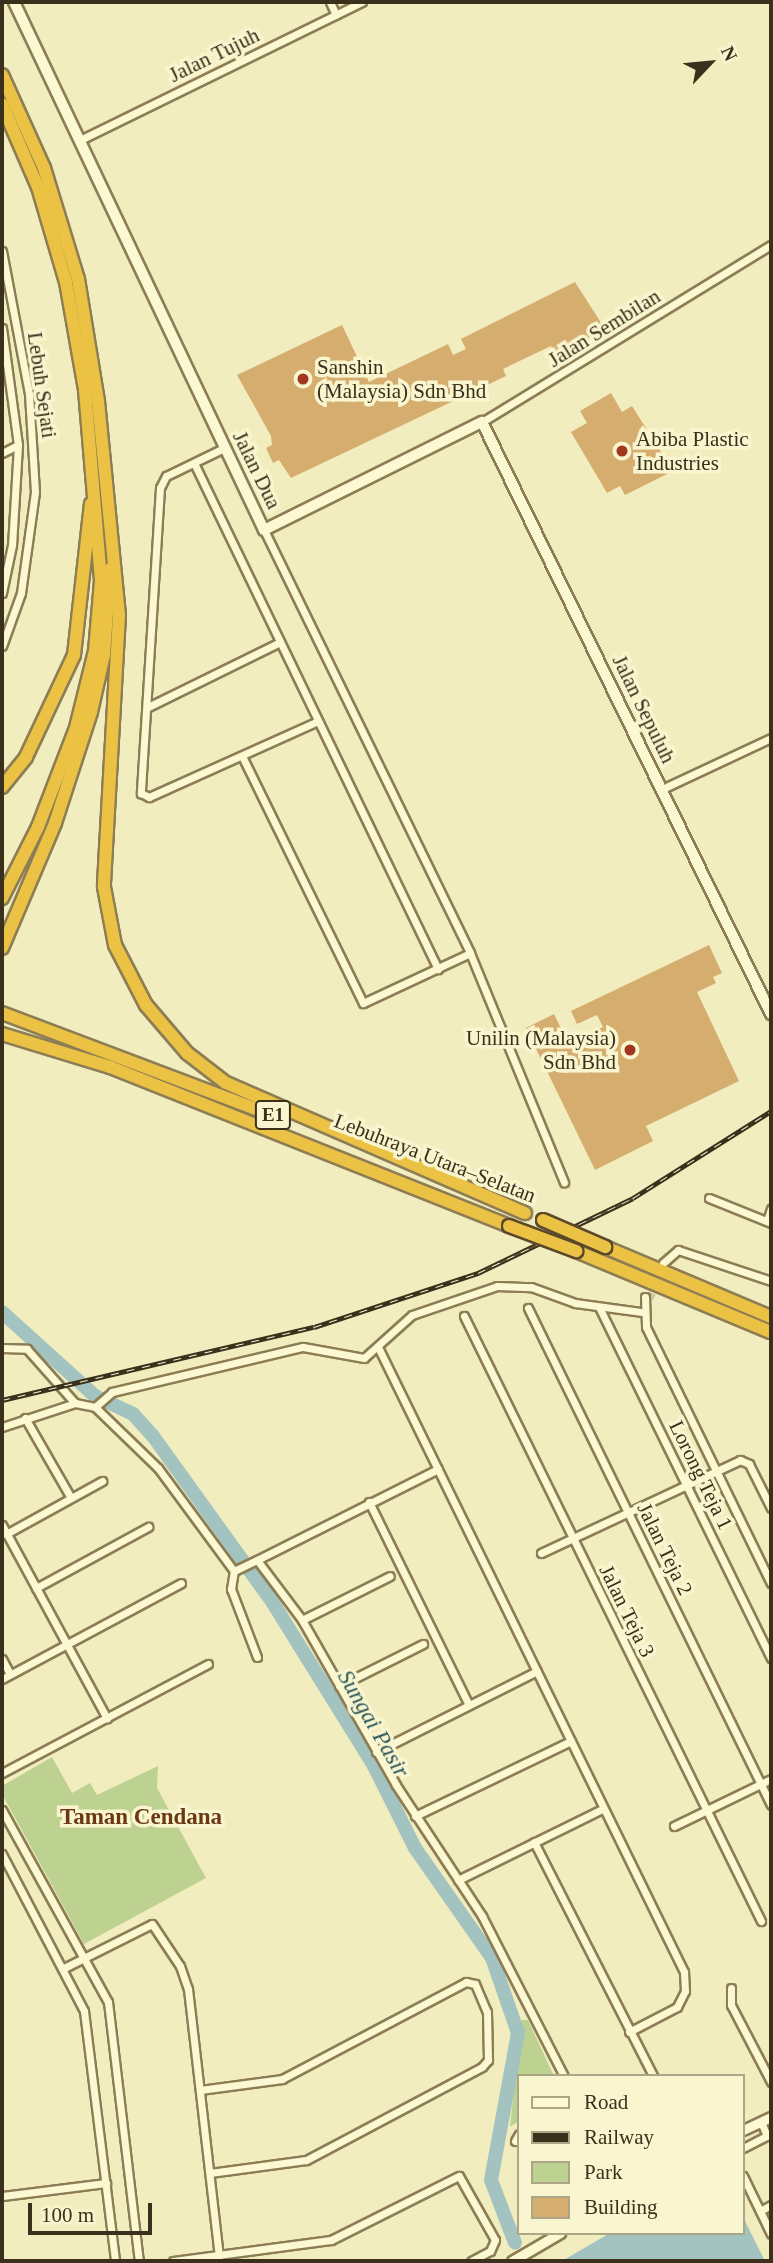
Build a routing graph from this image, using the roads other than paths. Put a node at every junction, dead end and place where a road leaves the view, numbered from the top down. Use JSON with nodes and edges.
{"nodes":[{"id":1,"x":14,"y":2,"type":"edge"},
{"id":2,"x":330,"y":2,"type":"edge"},
{"id":3,"x":362,"y":2,"type":"edge"},
{"id":4,"x":336,"y":15,"type":"junction"},
{"id":5,"x":2,"y":75,"type":"edge"},
{"id":6,"x":2,"y":104,"type":"edge"},
{"id":7,"x":80,"y":140,"type":"junction"},
{"id":8,"x":771,"y":245,"type":"edge"},
{"id":9,"x":2,"y":251,"type":"edge"},
{"id":10,"x":2,"y":328,"type":"edge"},
{"id":11,"x":482,"y":422,"type":"junction"},
{"id":12,"x":18,"y":445,"type":"junction"},
{"id":13,"x":225,"y":448,"type":"junction"},
{"id":14,"x":2,"y":453,"type":"edge"},
{"id":15,"x":194,"y":463,"type":"junction"},
{"id":16,"x":93,"y":475,"type":"junction"},
{"id":17,"x":113,"y":520,"type":"junction"},
{"id":18,"x":264,"y":530,"type":"junction"},
{"id":19,"x":2,"y":593,"type":"edge"},
{"id":20,"x":280,"y":642,"type":"junction"},
{"id":21,"x":2,"y":646,"type":"edge"},
{"id":22,"x":148,"y":707,"type":"junction"},
{"id":23,"x":318,"y":721,"type":"junction"},
{"id":24,"x":771,"y":738,"type":"edge"},
{"id":25,"x":242,"y":756,"type":"junction"},
{"id":26,"x":2,"y":787,"type":"edge"},
{"id":27,"x":662,"y":789,"type":"junction"},
{"id":28,"x":2,"y":898,"type":"edge"},
{"id":29,"x":2,"y":948,"type":"edge"},
{"id":30,"x":470,"y":953,"type":"junction"},
{"id":31,"x":438,"y":969,"type":"junction"},
{"id":32,"x":2,"y":1013,"type":"edge"},
{"id":33,"x":771,"y":1014,"type":"edge"},
{"id":34,"x":2,"y":1034,"type":"edge"},
{"id":35,"x":564,"y":1182,"type":"dead end"},
{"id":36,"x":709,"y":1198,"type":"dead end"},
{"id":37,"x":771,"y":1209,"type":"edge"},
{"id":38,"x":525,"y":1213,"type":"junction"},
{"id":39,"x":769,"y":1222,"type":"edge"},
{"id":40,"x":666,"y":1262,"type":"dead end"},
{"id":41,"x":771,"y":1281,"type":"edge"},
{"id":42,"x":599,"y":1307,"type":"junction"},
{"id":43,"x":528,"y":1308,"type":"dead end"},
{"id":44,"x":464,"y":1316,"type":"dead end"},
{"id":45,"x":771,"y":1317,"type":"edge"},
{"id":46,"x":771,"y":1332,"type":"edge"},
{"id":47,"x":378,"y":1347,"type":"junction"},
{"id":48,"x":2,"y":1348,"type":"edge"},
{"id":49,"x":100,"y":1402,"type":"junction"},
{"id":50,"x":75,"y":1403,"type":"junction"},
{"id":51,"x":25,"y":1418,"type":"junction"},
{"id":52,"x":2,"y":1427,"type":"edge"},
{"id":53,"x":438,"y":1469,"type":"junction"},
{"id":54,"x":715,"y":1470,"type":"junction"},
{"id":55,"x":102,"y":1481,"type":"dead end"},
{"id":56,"x":686,"y":1484,"type":"junction"},
{"id":57,"x":771,"y":1486,"type":"edge"},
{"id":58,"x":762,"y":1490,"type":"junction"},
{"id":59,"x":71,"y":1498,"type":"junction"},
{"id":60,"x":369,"y":1502,"type":"junction"},
{"id":61,"x":771,"y":1508,"type":"edge"},
{"id":62,"x":628,"y":1511,"type":"junction"},
{"id":63,"x":2,"y":1525,"type":"edge"},
{"id":64,"x":148,"y":1527,"type":"dead end"},
{"id":65,"x":6,"y":1534,"type":"junction"},
{"id":66,"x":572,"y":1538,"type":"junction"},
{"id":67,"x":541,"y":1553,"type":"dead end"},
{"id":68,"x":257,"y":1560,"type":"junction"},
{"id":69,"x":239,"y":1566,"type":"junction"},
{"id":70,"x":390,"y":1577,"type":"dead end"},
{"id":71,"x":181,"y":1583,"type":"dead end"},
{"id":72,"x":771,"y":1583,"type":"edge"},
{"id":73,"x":36,"y":1588,"type":"junction"},
{"id":74,"x":302,"y":1620,"type":"junction"},
{"id":75,"x":66,"y":1644,"type":"junction"},
{"id":76,"x":424,"y":1644,"type":"dead end"},
{"id":77,"x":257,"y":1657,"type":"dead end"},
{"id":78,"x":771,"y":1658,"type":"edge"},
{"id":79,"x":2,"y":1659,"type":"edge"},
{"id":80,"x":208,"y":1664,"type":"dead end"},
{"id":81,"x":537,"y":1671,"type":"junction"},
{"id":82,"x":10,"y":1674,"type":"junction"},
{"id":83,"x":2,"y":1679,"type":"edge"},
{"id":84,"x":339,"y":1686,"type":"junction"},
{"id":85,"x":469,"y":1705,"type":"junction"},
{"id":86,"x":107,"y":1718,"type":"junction"},
{"id":87,"x":570,"y":1741,"type":"junction"},
{"id":88,"x":376,"y":1752,"type":"junction"},
{"id":89,"x":2,"y":1773,"type":"edge"},
{"id":90,"x":771,"y":1779,"type":"edge"},
{"id":91,"x":761,"y":1784,"type":"junction"},
{"id":92,"x":771,"y":1805,"type":"edge"},
{"id":93,"x":603,"y":1809,"type":"junction"},
{"id":94,"x":2,"y":1810,"type":"edge"},
{"id":95,"x":705,"y":1811,"type":"junction"},
{"id":96,"x":415,"y":1816,"type":"junction"},
{"id":97,"x":674,"y":1826,"type":"dead end"},
{"id":98,"x":534,"y":1842,"type":"junction"},
{"id":99,"x":2,"y":1854,"type":"edge"},
{"id":100,"x":458,"y":1880,"type":"junction"},
{"id":101,"x":761,"y":1921,"type":"dead end"},
{"id":102,"x":85,"y":1957,"type":"junction"},
{"id":103,"x":64,"y":1968,"type":"junction"},
{"id":104,"x":732,"y":1988,"type":"dead end"},
{"id":105,"x":629,"y":2032,"type":"junction"},
{"id":106,"x":563,"y":2074,"type":"edge"},
{"id":107,"x":652,"y":2074,"type":"edge"},
{"id":108,"x":771,"y":2082,"type":"edge"},
{"id":109,"x":200,"y":2090,"type":"junction"},
{"id":110,"x":771,"y":2117,"type":"edge"},
{"id":111,"x":761,"y":2122,"type":"junction"},
{"id":112,"x":745,"y":2129,"type":"edge"},
{"id":113,"x":769,"y":2135,"type":"edge"},
{"id":114,"x":745,"y":2147,"type":"edge"},
{"id":115,"x":210,"y":2173,"type":"junction"},
{"id":116,"x":745,"y":2180,"type":"edge"},
{"id":117,"x":106,"y":2183,"type":"junction"},
{"id":118,"x":2,"y":2196,"type":"edge"},
{"id":119,"x":771,"y":2205,"type":"edge"},
{"id":120,"x":760,"y":2211,"type":"junction"},
{"id":121,"x":771,"y":2234,"type":"edge"},
{"id":122,"x":557,"y":2235,"type":"edge"},
{"id":123,"x":219,"y":2256,"type":"junction"},
{"id":124,"x":115,"y":2261,"type":"edge"},
{"id":125,"x":139,"y":2261,"type":"edge"},
{"id":126,"x":173,"y":2261,"type":"edge"},
{"id":127,"x":471,"y":2261,"type":"edge"},
{"id":128,"x":514,"y":2261,"type":"edge"}],
"edges":[{"from":1,"to":7,"type":"main road","name":"Jalan Dua"},
{"from":2,"to":4,"type":"street"},
{"from":3,"to":4,"type":"street","name":"Jalan Tujuh"},
{"from":4,"to":7,"type":"street","name":"Jalan Tujuh"},
{"from":5,"to":17,"type":"highway"},
{"from":6,"to":16,"type":"highway"},
{"from":7,"to":13,"type":"main road","name":"Jalan Dua"},
{"from":8,"to":11,"type":"street","name":"Jalan Sembilan"},
{"from":9,"to":21,"type":"street","name":"Lebuh Sejati"},
{"from":10,"to":12,"type":"street"},
{"from":11,"to":18,"type":"main road","name":"Jalan Sembilan"},
{"from":11,"to":27,"type":"main road","name":"Jalan Sepuluh"},
{"from":12,"to":14,"type":"street"},
{"from":12,"to":19,"type":"street"},
{"from":13,"to":15,"type":"street"},
{"from":13,"to":18,"type":"main road","name":"Jalan Dua"},
{"from":15,"to":20,"type":"street"},
{"from":15,"to":22,"type":"street"},
{"from":16,"to":26,"type":"highway"},
{"from":16,"to":28,"type":"highway"},
{"from":17,"to":29,"type":"highway"},
{"from":17,"to":38,"type":"highway"},
{"from":18,"to":30,"type":"street","name":"Jalan Dua"},
{"from":20,"to":22,"type":"street"},
{"from":20,"to":23,"type":"street"},
{"from":22,"to":25,"type":"street"},
{"from":23,"to":25,"type":"street"},
{"from":23,"to":31,"type":"street"},
{"from":24,"to":27,"type":"street"},
{"from":25,"to":31,"type":"street"},
{"from":27,"to":33,"type":"main road","name":"Jalan Sepuluh"},
{"from":30,"to":31,"type":"street"},
{"from":30,"to":35,"type":"street","name":"Jalan Dua"},
{"from":32,"to":38,"type":"highway","name":"Lebuhraya Utara–Selatan","number":"E1"},
{"from":34,"to":46,"type":"highway","name":"Lebuhraya Utara–Selatan","number":"E1","bridge":true},
{"from":36,"to":39,"type":"street"},
{"from":37,"to":39,"type":"street"},
{"from":38,"to":45,"type":"highway","name":"Lebuhraya Utara–Selatan","number":"E1","bridge":true},
{"from":40,"to":41,"type":"street"},
{"from":42,"to":47,"type":"street"},
{"from":42,"to":54,"type":"street"},
{"from":42,"to":56,"type":"street","name":"Lorong Teja 1"},
{"from":43,"to":62,"type":"street","name":"Jalan Teja 2"},
{"from":44,"to":66,"type":"street","name":"Jalan Teja 3"},
{"from":47,"to":49,"type":"street"},
{"from":47,"to":53,"type":"street"},
{"from":48,"to":50,"type":"street"},
{"from":49,"to":50,"type":"street"},
{"from":49,"to":69,"type":"street"},
{"from":50,"to":51,"type":"street"},
{"from":51,"to":52,"type":"street"},
{"from":51,"to":59,"type":"street"},
{"from":53,"to":60,"type":"street"},
{"from":53,"to":81,"type":"street"},
{"from":54,"to":56,"type":"street"},
{"from":54,"to":58,"type":"street"},
{"from":54,"to":72,"type":"street"},
{"from":55,"to":59,"type":"street"},
{"from":56,"to":62,"type":"street"},
{"from":56,"to":78,"type":"street","name":"Lorong Teja 1"},
{"from":57,"to":58,"type":"street"},
{"from":58,"to":61,"type":"street"},
{"from":59,"to":65,"type":"street"},
{"from":60,"to":68,"type":"street"},
{"from":60,"to":85,"type":"street"},
{"from":62,"to":66,"type":"street"},
{"from":62,"to":91,"type":"street","name":"Jalan Teja 2"},
{"from":63,"to":65,"type":"street"},
{"from":64,"to":73,"type":"street"},
{"from":65,"to":73,"type":"street"},
{"from":66,"to":67,"type":"street"},
{"from":66,"to":95,"type":"street","name":"Jalan Teja 3"},
{"from":68,"to":69,"type":"street"},
{"from":68,"to":74,"type":"street"},
{"from":69,"to":77,"type":"street"},
{"from":70,"to":74,"type":"street"},
{"from":71,"to":75,"type":"street"},
{"from":73,"to":75,"type":"street"},
{"from":74,"to":84,"type":"street"},
{"from":75,"to":82,"type":"street"},
{"from":75,"to":86,"type":"street"},
{"from":76,"to":84,"type":"street"},
{"from":79,"to":82,"type":"street"},
{"from":80,"to":86,"type":"street"},
{"from":81,"to":85,"type":"street"},
{"from":81,"to":87,"type":"street"},
{"from":82,"to":83,"type":"street"},
{"from":84,"to":88,"type":"street"},
{"from":85,"to":88,"type":"street"},
{"from":86,"to":89,"type":"street"},
{"from":87,"to":93,"type":"street"},
{"from":87,"to":96,"type":"street"},
{"from":88,"to":96,"type":"street"},
{"from":90,"to":91,"type":"street"},
{"from":91,"to":92,"type":"street","name":"Jalan Teja 2"},
{"from":91,"to":95,"type":"street"},
{"from":93,"to":98,"type":"street"},
{"from":93,"to":105,"type":"street"},
{"from":94,"to":102,"type":"street"},
{"from":95,"to":97,"type":"street"},
{"from":95,"to":101,"type":"street","name":"Jalan Teja 3"},
{"from":96,"to":100,"type":"street"},
{"from":98,"to":100,"type":"street"},
{"from":98,"to":105,"type":"street"},
{"from":99,"to":103,"type":"street"},
{"from":100,"to":106,"type":"street"},
{"from":102,"to":103,"type":"street"},
{"from":102,"to":109,"type":"street"},
{"from":102,"to":125,"type":"street"},
{"from":103,"to":117,"type":"street"},
{"from":104,"to":108,"type":"street"},
{"from":105,"to":107,"type":"street"},
{"from":109,"to":115,"type":"street"},
{"from":109,"to":115,"type":"street"},
{"from":110,"to":111,"type":"street"},
{"from":111,"to":112,"type":"street"},
{"from":111,"to":113,"type":"street"},
{"from":113,"to":114,"type":"street"},
{"from":115,"to":123,"type":"street"},
{"from":116,"to":120,"type":"street"},
{"from":117,"to":118,"type":"street"},
{"from":117,"to":124,"type":"street"},
{"from":119,"to":120,"type":"street"},
{"from":120,"to":121,"type":"street"},
{"from":122,"to":128,"type":"street"},
{"from":123,"to":126,"type":"street"},
{"from":123,"to":127,"type":"street"}]}
